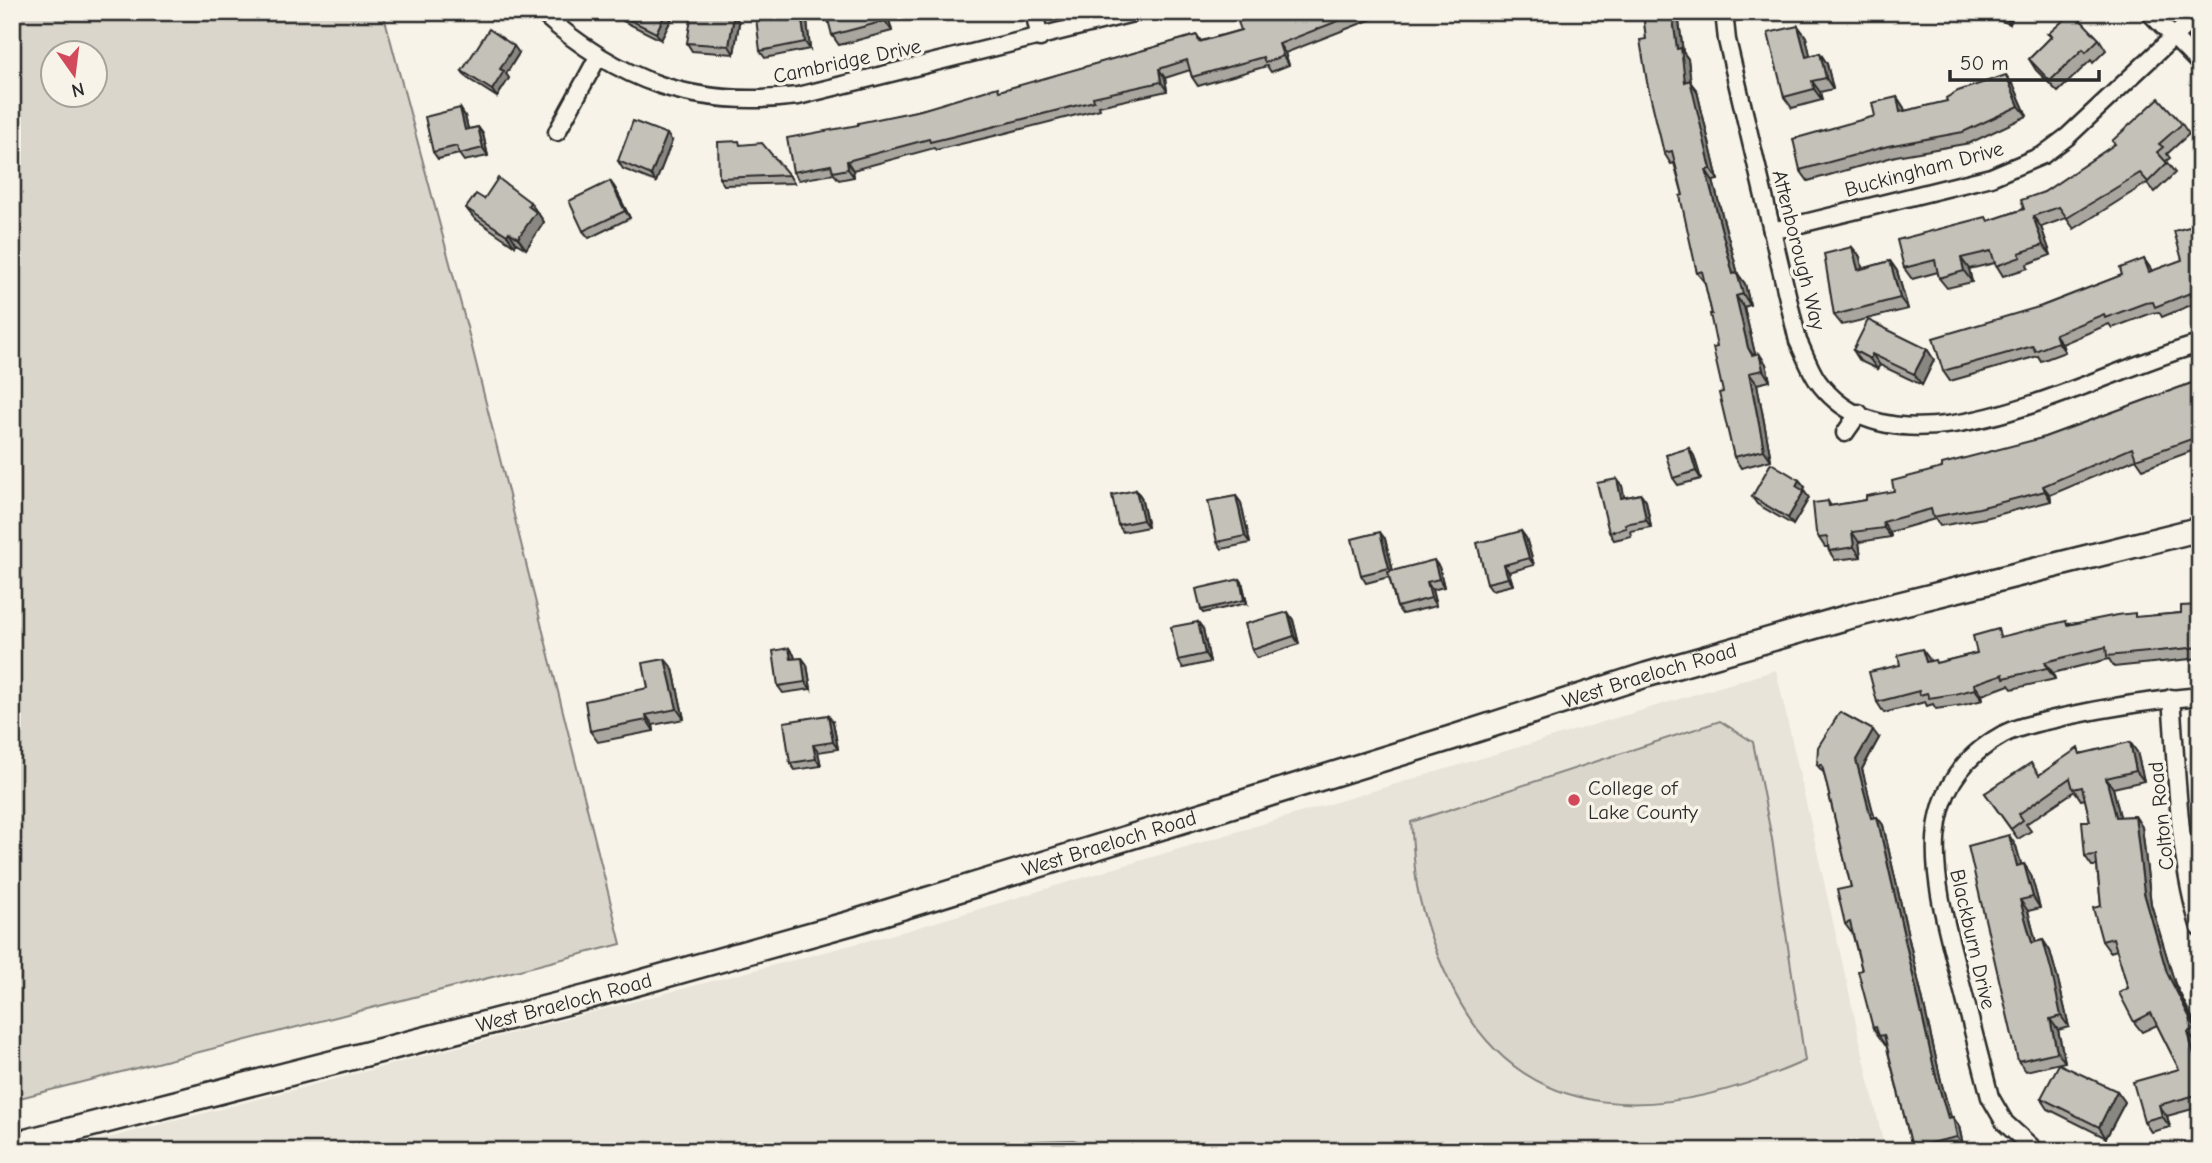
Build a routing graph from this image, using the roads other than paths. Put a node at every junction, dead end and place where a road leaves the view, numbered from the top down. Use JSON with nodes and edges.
{"nodes":[{"id":1,"x":541,"y":12,"type":"edge"},
{"id":2,"x":1034,"y":12,"type":"edge"},
{"id":3,"x":1137,"y":12,"type":"edge"},
{"id":4,"x":1724,"y":12,"type":"edge"},
{"id":5,"x":2149,"y":12,"type":"edge"},
{"id":6,"x":2200,"y":12,"type":"edge"},
{"id":7,"x":2174,"y":37,"type":"junction"},
{"id":8,"x":1040,"y":38,"type":"junction"},
{"id":9,"x":598,"y":57,"type":"junction"},
{"id":10,"x":2200,"y":64,"type":"edge"},
{"id":11,"x":557,"y":132,"type":"dead end"},
{"id":12,"x":1772,"y":231,"type":"junction"},
{"id":13,"x":2200,"y":344,"type":"edge"},
{"id":14,"x":1859,"y":413,"type":"junction"},
{"id":15,"x":1845,"y":433,"type":"dead end"},
{"id":16,"x":2200,"y":529,"type":"edge"},
{"id":17,"x":2200,"y":696,"type":"edge"},
{"id":18,"x":2171,"y":698,"type":"junction"},
{"id":19,"x":2200,"y":928,"type":"edge"},
{"id":20,"x":12,"y":1145,"type":"edge"},
{"id":21,"x":2036,"y":1151,"type":"edge"}],
"edges":[{"from":1,"to":9,"type":"street","name":"Cambridge Drive"},
{"from":2,"to":8,"type":"street"},
{"from":3,"to":8,"type":"street","name":"Cambridge Drive"},
{"from":4,"to":12,"type":"street","name":"Attenborough Way"},
{"from":5,"to":7,"type":"street"},
{"from":6,"to":7,"type":"street","name":"Buckingham Drive"},
{"from":7,"to":10,"type":"street"},
{"from":7,"to":12,"type":"street","name":"Buckingham Drive"},
{"from":8,"to":9,"type":"street","name":"Cambridge Drive"},
{"from":9,"to":11,"type":"street"},
{"from":12,"to":14,"type":"street","name":"Attenborough Way"},
{"from":13,"to":14,"type":"street","name":"Attenborough Way"},
{"from":14,"to":15,"type":"street"},
{"from":16,"to":20,"type":"street","name":"West Braeloch Road"},
{"from":17,"to":18,"type":"street","name":"Blackburn Drive"},
{"from":18,"to":19,"type":"street","name":"Colton Road"},
{"from":18,"to":21,"type":"street","name":"Blackburn Drive"}]}
